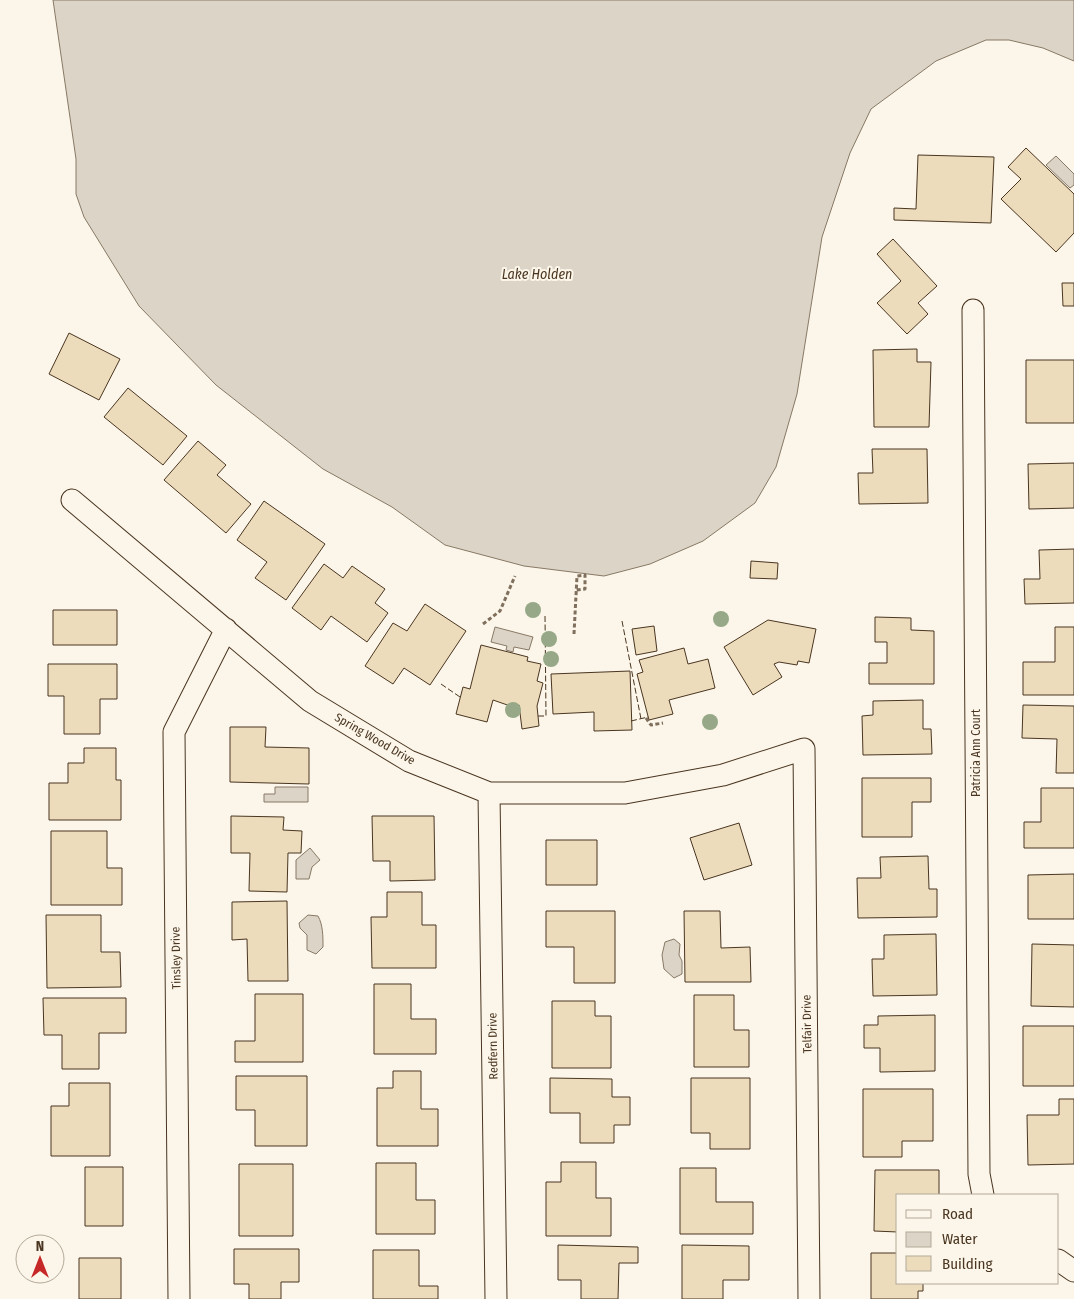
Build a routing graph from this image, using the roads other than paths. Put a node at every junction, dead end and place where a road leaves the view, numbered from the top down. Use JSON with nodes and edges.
{"nodes":[{"id":1,"x":973,"y":310,"type":"dead end"},
{"id":2,"x":72,"y":500,"type":"dead end"},
{"id":3,"x":226,"y":629,"type":"junction"},
{"id":4,"x":804,"y":750,"type":"joint"},
{"id":5,"x":489,"y":792,"type":"junction"},
{"id":6,"x":983,"y":1194,"type":"edge"},
{"id":7,"x":1059,"y":1261,"type":"edge"},
{"id":8,"x":1074,"y":1271,"type":"edge"},
{"id":9,"x":179,"y":1299,"type":"edge"},
{"id":10,"x":496,"y":1299,"type":"edge"},
{"id":11,"x":809,"y":1299,"type":"edge"}],
"edges":[{"from":1,"to":6,"type":"street","name":"Patricia Ann Court"},
{"from":2,"to":3,"type":"street","name":"Spring Wood Drive"},
{"from":3,"to":5,"type":"street","name":"Spring Wood Drive"},
{"from":3,"to":9,"type":"street","name":"Tinsley Drive"},
{"from":4,"to":5,"type":"street","name":"Spring Wood Drive"},
{"from":4,"to":11,"type":"street","name":"Telfair Drive"},
{"from":5,"to":10,"type":"street","name":"Redfern Drive"},
{"from":7,"to":8,"type":"street"}]}
